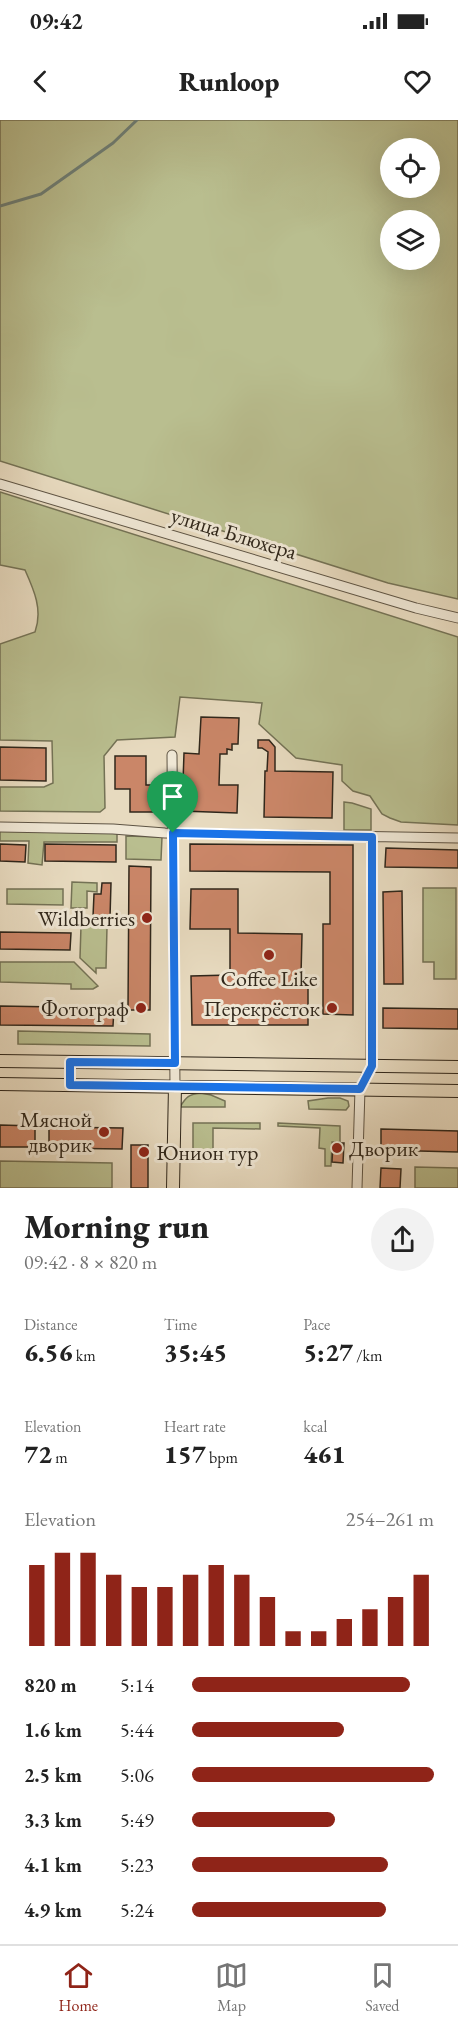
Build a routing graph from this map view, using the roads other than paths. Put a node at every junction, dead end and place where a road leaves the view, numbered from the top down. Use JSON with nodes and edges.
{"nodes":[{"id":1,"x":0,"y":484,"type":"edge"},
{"id":2,"x":458,"y":618,"type":"edge"},
{"id":3,"x":172,"y":755,"type":"dead end"},
{"id":4,"x":0,"y":827,"type":"edge"},
{"id":5,"x":173,"y":833,"type":"junction"},
{"id":6,"x":372,"y":837,"type":"junction"},
{"id":7,"x":458,"y":838,"type":"edge"},
{"id":8,"x":0,"y":1061,"type":"edge"},
{"id":9,"x":70,"y":1062,"type":"junction"},
{"id":10,"x":175,"y":1063,"type":"junction"},
{"id":11,"x":372,"y":1066,"type":"junction"},
{"id":12,"x":458,"y":1067,"type":"edge"},
{"id":13,"x":0,"y":1084,"type":"edge"},
{"id":14,"x":70,"y":1085,"type":"junction"},
{"id":15,"x":175,"y":1086,"type":"junction"},
{"id":16,"x":360,"y":1089,"type":"junction"},
{"id":17,"x":458,"y":1091,"type":"edge"},
{"id":18,"x":173,"y":1188,"type":"edge"},
{"id":19,"x":357,"y":1188,"type":"edge"}],
"edges":[{"from":1,"to":2,"type":"street","name":"улица Блюхера"},
{"from":3,"to":5,"type":"street"},
{"from":4,"to":5,"type":"street"},
{"from":5,"to":6,"type":"street"},
{"from":5,"to":10,"type":"street"},
{"from":6,"to":7,"type":"street"},
{"from":6,"to":11,"type":"street"},
{"from":8,"to":9,"type":"main road"},
{"from":9,"to":10,"type":"main road"},
{"from":9,"to":14,"type":"main road"},
{"from":10,"to":11,"type":"main road"},
{"from":10,"to":15,"type":"street"},
{"from":11,"to":12,"type":"main road"},
{"from":11,"to":16,"type":"street"},
{"from":13,"to":14,"type":"main road"},
{"from":14,"to":15,"type":"main road"},
{"from":15,"to":16,"type":"main road"},
{"from":15,"to":18,"type":"main road"},
{"from":16,"to":17,"type":"main road"},
{"from":16,"to":19,"type":"street"}]}
